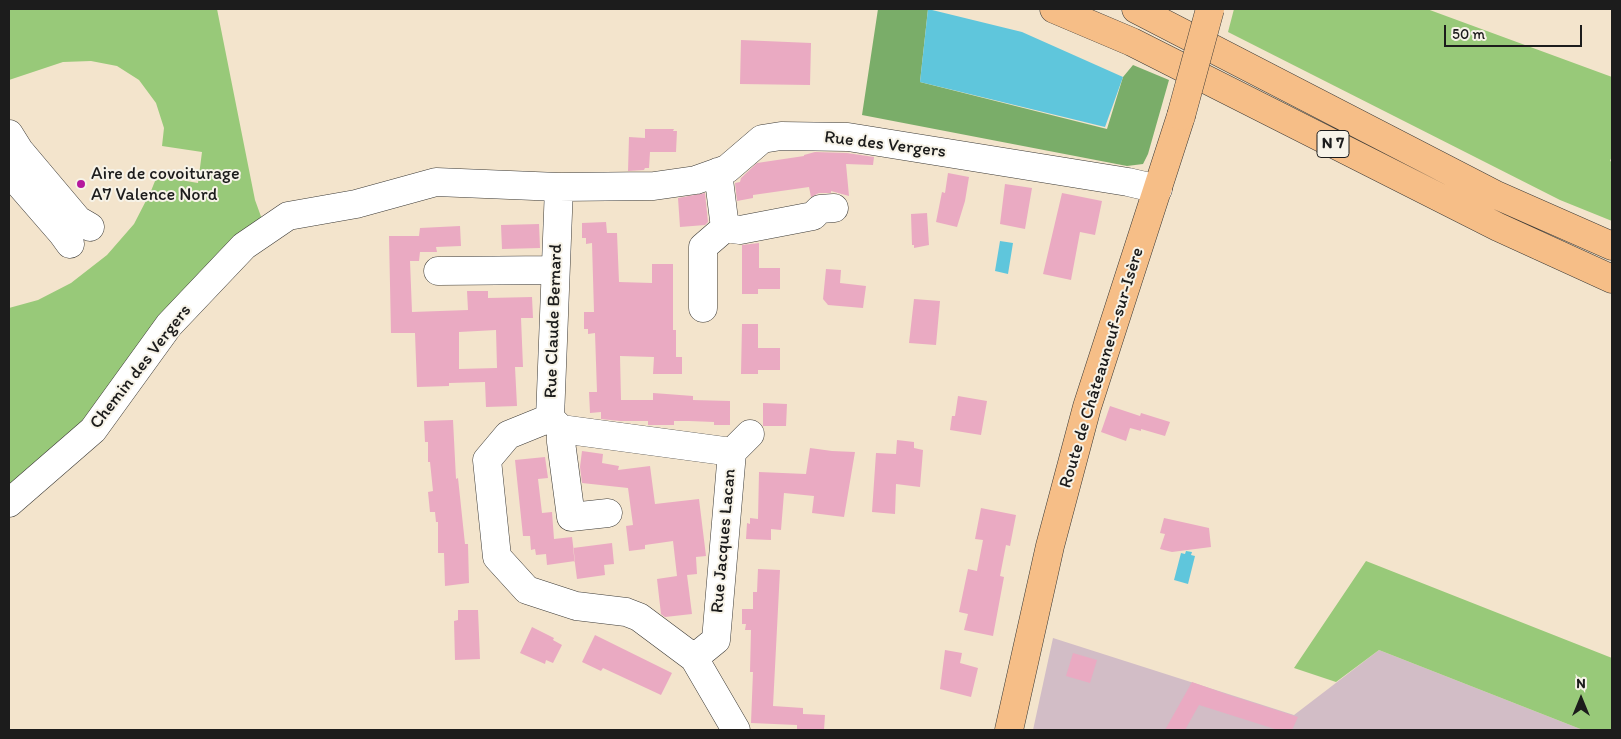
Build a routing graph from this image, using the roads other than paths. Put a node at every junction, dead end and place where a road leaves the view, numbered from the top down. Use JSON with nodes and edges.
{"nodes":[{"id":1,"x":1054,"y":9,"type":"edge"},
{"id":2,"x":1136,"y":9,"type":"edge"},
{"id":3,"x":1210,"y":9,"type":"edge"},
{"id":4,"x":9,"y":134,"type":"edge"},
{"id":5,"x":9,"y":172,"type":"edge"},
{"id":6,"x":718,"y":172,"type":"junction"},
{"id":7,"x":559,"y":187,"type":"junction"},
{"id":8,"x":1158,"y":189,"type":"junction"},
{"id":9,"x":356,"y":204,"type":"joint"},
{"id":10,"x":834,"y":208,"type":"dead end"},
{"id":11,"x":725,"y":228,"type":"junction"},
{"id":12,"x":1612,"y":246,"type":"edge"},
{"id":13,"x":555,"y":270,"type":"junction"},
{"id":14,"x":438,"y":272,"type":"dead end"},
{"id":15,"x":1612,"y":279,"type":"edge"},
{"id":16,"x":703,"y":308,"type":"dead end"},
{"id":17,"x":556,"y":423,"type":"junction"},
{"id":18,"x":9,"y":503,"type":"edge"},
{"id":19,"x":608,"y":513,"type":"dead end"},
{"id":20,"x":694,"y":658,"type":"junction"},
{"id":21,"x":736,"y":730,"type":"edge"},
{"id":22,"x":1009,"y":730,"type":"edge"}],
"edges":[{"from":1,"to":15,"type":"main road","number":"N 7"},
{"from":2,"to":12,"type":"main road","number":"N 7"},
{"from":3,"to":8,"type":"main road","name":"Route de Châteauneuf-sur-Isère","bridge":true},
{"from":4,"to":5,"type":"street"},
{"from":6,"to":7,"type":"street","name":"Rue des Vergers"},
{"from":6,"to":8,"type":"street","name":"Rue des Vergers"},
{"from":6,"to":11,"type":"street"},
{"from":7,"to":9,"type":"street","name":"Rue des Vergers"},
{"from":7,"to":13,"type":"street","name":"Rue Claude Bernard"},
{"from":8,"to":22,"type":"main road","name":"Route de Châteauneuf-sur-Isère"},
{"from":9,"to":18,"type":"street","name":"Chemin des Vergers"},
{"from":10,"to":11,"type":"street"},
{"from":11,"to":16,"type":"street"},
{"from":13,"to":14,"type":"street"},
{"from":13,"to":17,"type":"street","name":"Rue Claude Bernard"},
{"from":17,"to":19,"type":"street"},
{"from":17,"to":20,"type":"street","name":"Rue Claude Bernard"},
{"from":17,"to":20,"type":"street","name":"Rue Jacques Lacan"},
{"from":20,"to":21,"type":"street","name":"Rue Claude Bernard"}]}
